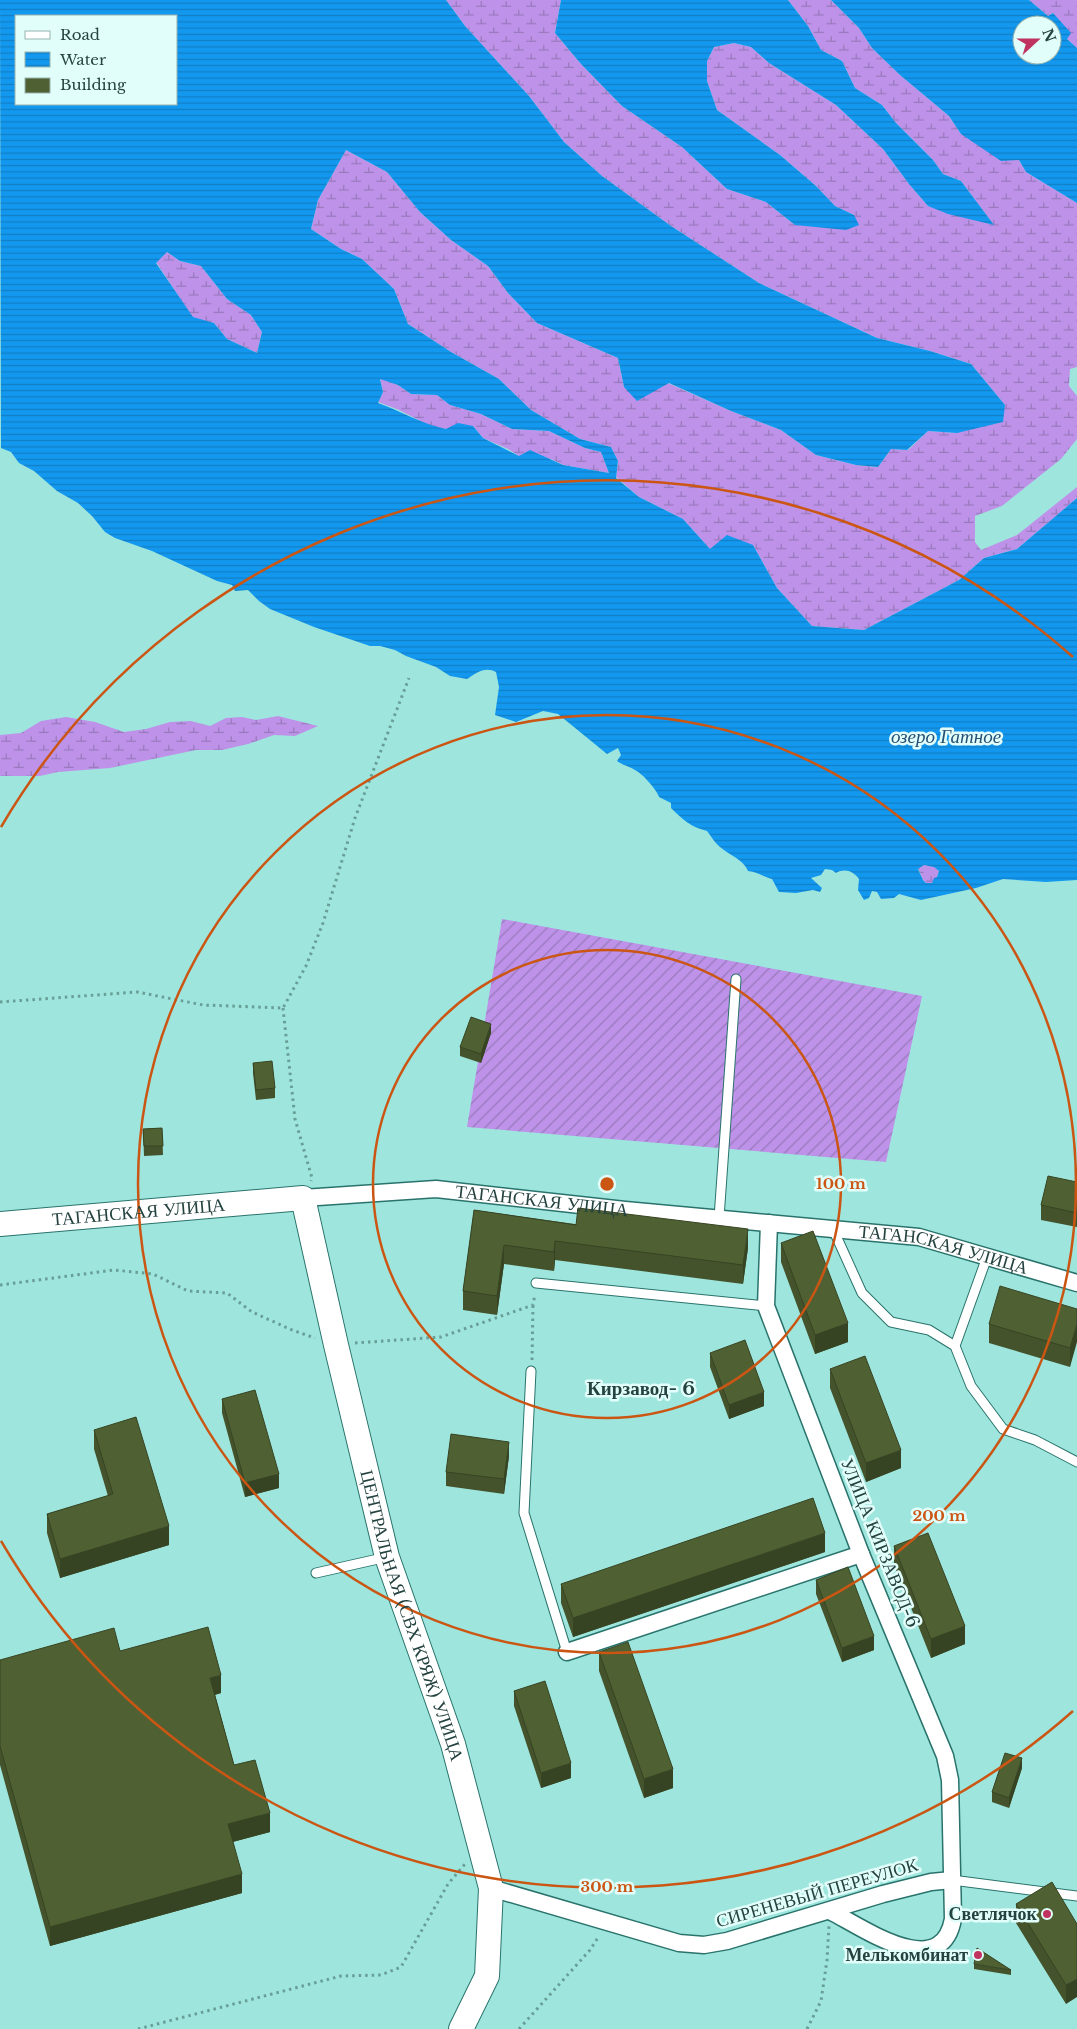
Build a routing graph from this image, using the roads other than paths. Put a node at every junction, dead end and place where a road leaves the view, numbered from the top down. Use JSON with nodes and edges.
{"nodes":[{"id":1,"x":736,"y":979,"type":"dead end"},
{"id":2,"x":303,"y":1198,"type":"junction"},
{"id":3,"x":719,"y":1218,"type":"junction"},
{"id":4,"x":769,"y":1223,"type":"junction"},
{"id":5,"x":0,"y":1224,"type":"edge"},
{"id":6,"x":833,"y":1229,"type":"junction"},
{"id":7,"x":987,"y":1257,"type":"junction"},
{"id":8,"x":536,"y":1283,"type":"road end"},
{"id":9,"x":1077,"y":1283,"type":"edge"},
{"id":10,"x":766,"y":1306,"type":"junction"},
{"id":11,"x":955,"y":1346,"type":"junction"},
{"id":12,"x":532,"y":1371,"type":"road end"},
{"id":13,"x":1077,"y":1462,"type":"edge"},
{"id":14,"x":861,"y":1554,"type":"junction"},
{"id":15,"x":387,"y":1556,"type":"junction"},
{"id":16,"x":316,"y":1573,"type":"dead end"},
{"id":17,"x":567,"y":1652,"type":"joint"},
{"id":18,"x":952,"y":1880,"type":"junction"},
{"id":19,"x":491,"y":1888,"type":"junction"},
{"id":20,"x":1077,"y":1896,"type":"edge"},
{"id":21,"x":830,"y":1910,"type":"junction"},
{"id":22,"x":461,"y":2029,"type":"edge"}],
"edges":[{"from":1,"to":3,"type":"lane"},
{"from":2,"to":3,"type":"street","name":"ТАГАНСКАЯ УЛИЦА"},
{"from":2,"to":5,"type":"main road","name":"ТАГАНСКАЯ УЛИЦА"},
{"from":2,"to":15,"type":"main road","name":"ЦЕНТРАЛЬНАЯ (СВХ КРЯЖ) УЛИЦА"},
{"from":3,"to":4,"type":"street","name":"ТАГАНСКАЯ УЛИЦА"},
{"from":4,"to":6,"type":"street","name":"ТАГАНСКАЯ УЛИЦА"},
{"from":4,"to":10,"type":"street","name":"УЛИЦА КИРЗАВОД-6"},
{"from":6,"to":7,"type":"street","name":"ТАГАНСКАЯ УЛИЦА"},
{"from":6,"to":11,"type":"lane"},
{"from":7,"to":9,"type":"street","name":"ТАГАНСКАЯ УЛИЦА"},
{"from":7,"to":11,"type":"lane"},
{"from":8,"to":10,"type":"lane"},
{"from":10,"to":14,"type":"street","name":"УЛИЦА КИРЗАВОД-6"},
{"from":11,"to":13,"type":"lane"},
{"from":12,"to":17,"type":"lane"},
{"from":14,"to":17,"type":"street"},
{"from":14,"to":18,"type":"street","name":"УЛИЦА КИРЗАВОД-6"},
{"from":15,"to":16,"type":"lane"},
{"from":15,"to":19,"type":"main road","name":"ЦЕНТРАЛЬНАЯ (СВХ КРЯЖ) УЛИЦА"},
{"from":18,"to":20,"type":"lane"},
{"from":18,"to":21,"type":"street","name":"СИРЕНЕВЫЙ ПЕРЕУЛОК"},
{"from":18,"to":21,"type":"street","name":"УЛИЦА КИРЗАВОД-6"},
{"from":19,"to":21,"type":"street","name":"СИРЕНЕВЫЙ ПЕРЕУЛОК"},
{"from":19,"to":22,"type":"main road","name":"ЦЕНТРАЛЬНАЯ (СВХ КРЯЖ) УЛИЦА"}]}
